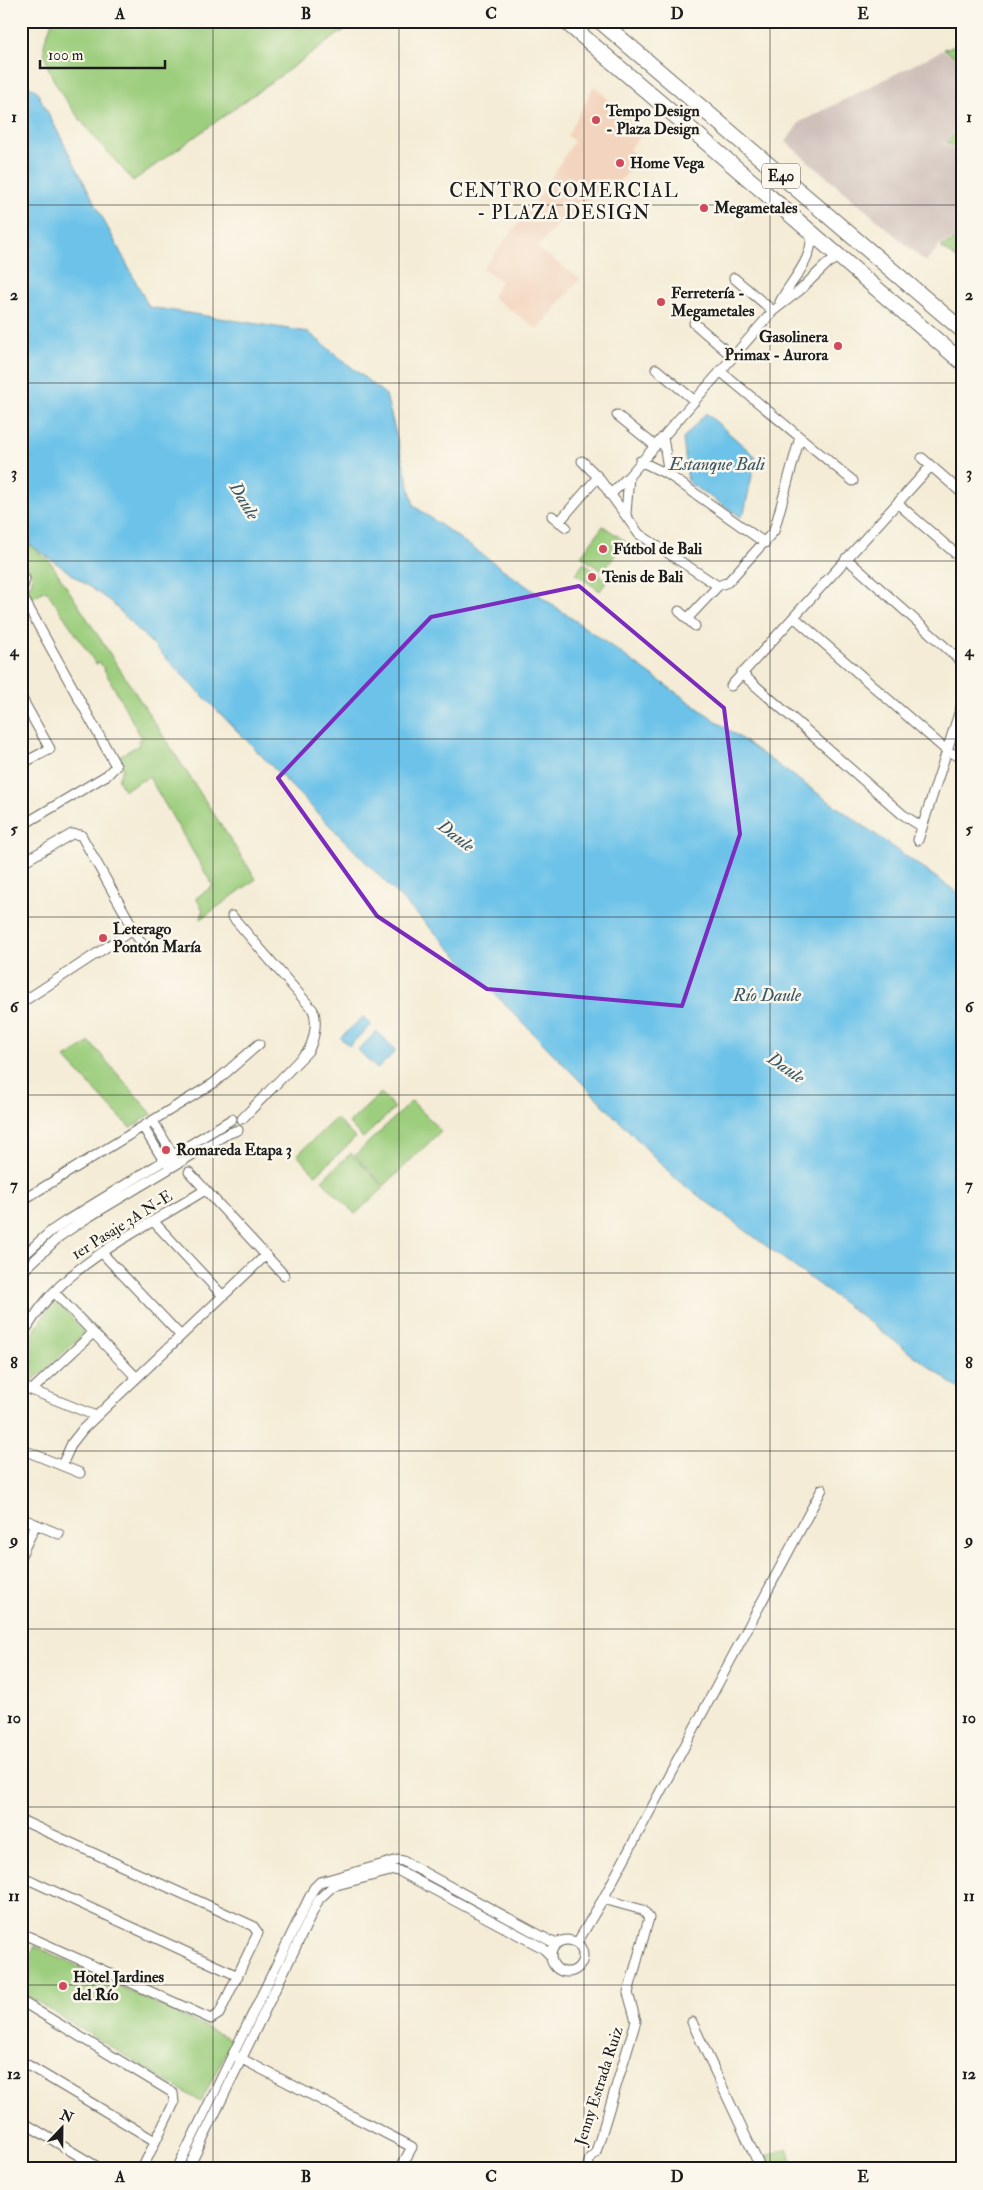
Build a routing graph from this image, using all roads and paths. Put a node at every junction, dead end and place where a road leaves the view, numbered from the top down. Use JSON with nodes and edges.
{"nodes":[{"id":1,"x":565,"y":21,"type":"edge"},
{"id":2,"x":600,"y":21,"type":"edge"},
{"id":3,"x":811,"y":234,"type":"junction"},
{"id":4,"x":839,"y":257,"type":"junction"},
{"id":5,"x":734,"y":278,"type":"dead end"},
{"id":6,"x":916,"y":291,"type":"junction"},
{"id":7,"x":776,"y":308,"type":"junction"},
{"id":8,"x":962,"y":317,"type":"edge"},
{"id":9,"x":694,"y":323,"type":"dead end"},
{"id":10,"x":962,"y":330,"type":"edge"},
{"id":11,"x":733,"y":357,"type":"junction"},
{"id":12,"x":962,"y":362,"type":"edge"},
{"id":13,"x":656,"y":369,"type":"dead end"},
{"id":14,"x":720,"y":371,"type":"junction"},
{"id":15,"x":695,"y":401,"type":"junction"},
{"id":16,"x":617,"y":415,"type":"dead end"},
{"id":17,"x":662,"y":436,"type":"junction"},
{"id":18,"x":800,"y":437,"type":"junction"},
{"id":19,"x":654,"y":445,"type":"junction"},
{"id":20,"x":922,"y":458,"type":"dead end"},
{"id":21,"x":582,"y":461,"type":"dead end"},
{"id":22,"x":640,"y":461,"type":"junction"},
{"id":23,"x":930,"y":466,"type":"junction"},
{"id":24,"x":669,"y":475,"type":"junction"},
{"id":25,"x":629,"y":476,"type":"junction"},
{"id":26,"x":598,"y":477,"type":"junction"},
{"id":27,"x":853,"y":481,"type":"dead end"},
{"id":28,"x":962,"y":494,"type":"edge"},
{"id":29,"x":610,"y":495,"type":"junction"},
{"id":30,"x":897,"y":502,"type":"junction"},
{"id":31,"x":626,"y":514,"type":"junction"},
{"id":32,"x":559,"y":522,"type":"dead end"},
{"id":33,"x":764,"y":543,"type":"junction"},
{"id":34,"x":846,"y":558,"type":"junction"},
{"id":35,"x":962,"y":559,"type":"edge"},
{"id":36,"x":21,"y":570,"type":"edge"},
{"id":37,"x":718,"y":586,"type":"junction"},
{"id":38,"x":21,"y":594,"type":"edge"},
{"id":39,"x":679,"y":611,"type":"dead end"},
{"id":40,"x":794,"y":617,"type":"junction"},
{"id":41,"x":687,"y":619,"type":"junction"},
{"id":42,"x":695,"y":626,"type":"dead end"},
{"id":43,"x":962,"y":662,"type":"edge"},
{"id":44,"x":741,"y":673,"type":"junction"},
{"id":45,"x":731,"y":686,"type":"dead end"},
{"id":46,"x":21,"y":697,"type":"edge"},
{"id":47,"x":962,"y":704,"type":"edge"},
{"id":48,"x":946,"y":750,"type":"junction"},
{"id":49,"x":962,"y":758,"type":"edge"},
{"id":50,"x":21,"y":764,"type":"edge"},
{"id":51,"x":21,"y":826,"type":"edge"},
{"id":52,"x":922,"y":827,"type":"junction"},
{"id":53,"x":918,"y":840,"type":"dead end"},
{"id":54,"x":21,"y":863,"type":"edge"},
{"id":55,"x":232,"y":916,"type":"dead end"},
{"id":56,"x":132,"y":929,"type":"junction"},
{"id":57,"x":144,"y":948,"type":"dead end"},
{"id":58,"x":21,"y":1003,"type":"edge"},
{"id":59,"x":259,"y":1044,"type":"dead end"},
{"id":60,"x":232,"y":1119,"type":"junction"},
{"id":61,"x":242,"y":1119,"type":"junction"},
{"id":62,"x":153,"y":1121,"type":"junction"},
{"id":63,"x":143,"y":1127,"type":"junction"},
{"id":64,"x":238,"y":1130,"type":"junction"},
{"id":65,"x":173,"y":1155,"type":"junction"},
{"id":66,"x":164,"y":1161,"type":"junction"},
{"id":67,"x":174,"y":1166,"type":"junction"},
{"id":68,"x":189,"y":1172,"type":"dead end"},
{"id":69,"x":205,"y":1190,"type":"junction"},
{"id":70,"x":26,"y":1198,"type":"dead end"},
{"id":71,"x":154,"y":1222,"type":"junction"},
{"id":72,"x":102,"y":1253,"type":"junction"},
{"id":73,"x":266,"y":1255,"type":"junction"},
{"id":74,"x":21,"y":1258,"type":"edge"},
{"id":75,"x":21,"y":1272,"type":"edge"},
{"id":76,"x":284,"y":1275,"type":"dead end"},
{"id":77,"x":54,"y":1292,"type":"junction"},
{"id":78,"x":223,"y":1296,"type":"junction"},
{"id":79,"x":93,"y":1333,"type":"junction"},
{"id":80,"x":181,"y":1336,"type":"junction"},
{"id":81,"x":21,"y":1337,"type":"edge"},
{"id":82,"x":137,"y":1378,"type":"junction"},
{"id":83,"x":21,"y":1386,"type":"edge"},
{"id":84,"x":32,"y":1390,"type":"junction"},
{"id":85,"x":96,"y":1416,"type":"junction"},
{"id":86,"x":21,"y":1449,"type":"edge"},
{"id":87,"x":62,"y":1466,"type":"junction"},
{"id":88,"x":80,"y":1473,"type":"dead end"},
{"id":89,"x":822,"y":1489,"type":"dead end"},
{"id":90,"x":21,"y":1518,"type":"edge"},
{"id":91,"x":36,"y":1524,"type":"junction"},
{"id":92,"x":59,"y":1534,"type":"dead end"},
{"id":93,"x":21,"y":1555,"type":"edge"},
{"id":94,"x":21,"y":1820,"type":"edge"},
{"id":95,"x":21,"y":1876,"type":"edge"},
{"id":96,"x":603,"y":1899,"type":"junction"},
{"id":97,"x":21,"y":1933,"type":"edge"},
{"id":98,"x":577,"y":1943,"type":"junction"},
{"id":99,"x":556,"y":1944,"type":"junction"},
{"id":100,"x":551,"y":1956,"type":"junction"},
{"id":101,"x":238,"y":1976,"type":"junction"},
{"id":102,"x":21,"y":2000,"type":"edge"},
{"id":103,"x":692,"y":2022,"type":"dead end"},
{"id":104,"x":233,"y":2055,"type":"junction"},
{"id":105,"x":242,"y":2059,"type":"junction"},
{"id":106,"x":21,"y":2061,"type":"edge"},
{"id":107,"x":21,"y":2121,"type":"edge"},
{"id":108,"x":155,"y":2141,"type":"junction"},
{"id":109,"x":101,"y":2169,"type":"edge"},
{"id":110,"x":142,"y":2169,"type":"edge"},
{"id":111,"x":177,"y":2169,"type":"edge"},
{"id":112,"x":188,"y":2169,"type":"edge"},
{"id":113,"x":400,"y":2169,"type":"edge"},
{"id":114,"x":587,"y":2169,"type":"edge"},
{"id":115,"x":760,"y":2169,"type":"edge"}],
"edges":[{"from":1,"to":3,"type":"highway","number":"E40"},
{"from":2,"to":6,"type":"highway","number":"E40"},
{"from":3,"to":4,"type":"highway","number":"E40"},
{"from":3,"to":7,"type":"street"},
{"from":4,"to":7,"type":"street"},
{"from":4,"to":12,"type":"highway","number":"E40"},
{"from":5,"to":7,"type":"street"},
{"from":6,"to":8,"type":"highway"},
{"from":6,"to":10,"type":"highway","number":"E40"},
{"from":7,"to":11,"type":"street"},
{"from":9,"to":11,"type":"street"},
{"from":11,"to":14,"type":"street"},
{"from":13,"to":15,"type":"street"},
{"from":14,"to":15,"type":"street"},
{"from":14,"to":18,"type":"street"},
{"from":15,"to":17,"type":"street"},
{"from":16,"to":19,"type":"street"},
{"from":17,"to":19,"type":"street"},
{"from":17,"to":24,"type":"street"},
{"from":18,"to":27,"type":"street"},
{"from":18,"to":33,"type":"street"},
{"from":19,"to":22,"type":"street"},
{"from":20,"to":23,"type":"street"},
{"from":21,"to":26,"type":"street"},
{"from":22,"to":24,"type":"street"},
{"from":22,"to":25,"type":"street"},
{"from":23,"to":28,"type":"street"},
{"from":23,"to":30,"type":"street"},
{"from":24,"to":33,"type":"street"},
{"from":25,"to":29,"type":"street"},
{"from":25,"to":31,"type":"street"},
{"from":26,"to":29,"type":"street"},
{"from":26,"to":32,"type":"street"},
{"from":29,"to":31,"type":"street"},
{"from":30,"to":34,"type":"street"},
{"from":30,"to":35,"type":"street"},
{"from":31,"to":37,"type":"street"},
{"from":33,"to":37,"type":"street"},
{"from":34,"to":40,"type":"street"},
{"from":34,"to":43,"type":"street"},
{"from":36,"to":38,"type":"street"},
{"from":37,"to":41,"type":"street"},
{"from":38,"to":51,"type":"street"},
{"from":39,"to":41,"type":"street"},
{"from":40,"to":44,"type":"street"},
{"from":40,"to":48,"type":"street"},
{"from":41,"to":42,"type":"street"},
{"from":44,"to":45,"type":"street"},
{"from":44,"to":52,"type":"street"},
{"from":46,"to":50,"type":"street"},
{"from":47,"to":48,"type":"street"},
{"from":48,"to":49,"type":"street"},
{"from":48,"to":52,"type":"street"},
{"from":52,"to":53,"type":"street"},
{"from":54,"to":56,"type":"street"},
{"from":55,"to":61,"type":"street"},
{"from":56,"to":57,"type":"street"},
{"from":56,"to":58,"type":"street"},
{"from":59,"to":62,"type":"street"},
{"from":60,"to":61,"type":"street"},
{"from":60,"to":64,"type":"street"},
{"from":60,"to":65,"type":"street"},
{"from":61,"to":64,"type":"street"},
{"from":62,"to":63,"type":"street"},
{"from":62,"to":65,"type":"street"},
{"from":63,"to":66,"type":"street"},
{"from":63,"to":70,"type":"street"},
{"from":64,"to":67,"type":"street"},
{"from":65,"to":66,"type":"street"},
{"from":65,"to":67,"type":"street"},
{"from":66,"to":67,"type":"street"},
{"from":66,"to":74,"type":"street"},
{"from":67,"to":75,"type":"street"},
{"from":68,"to":69,"type":"street"},
{"from":69,"to":71,"type":"street","name":"1er Pasaje 3A N-E"},
{"from":69,"to":73,"type":"street"},
{"from":71,"to":72,"type":"street","name":"1er Pasaje 3A N-E"},
{"from":71,"to":78,"type":"street"},
{"from":72,"to":77,"type":"street","name":"1er Pasaje 3A N-E"},
{"from":72,"to":80,"type":"street"},
{"from":73,"to":76,"type":"street"},
{"from":73,"to":78,"type":"street"},
{"from":77,"to":79,"type":"street"},
{"from":77,"to":81,"type":"street","name":"1er Pasaje 3A N-E"},
{"from":78,"to":80,"type":"street"},
{"from":79,"to":82,"type":"street"},
{"from":79,"to":84,"type":"street"},
{"from":80,"to":82,"type":"street"},
{"from":82,"to":85,"type":"street"},
{"from":83,"to":84,"type":"street"},
{"from":84,"to":85,"type":"street"},
{"from":85,"to":87,"type":"street"},
{"from":86,"to":87,"type":"street"},
{"from":87,"to":88,"type":"street"},
{"from":89,"to":96,"type":"street"},
{"from":90,"to":91,"type":"street"},
{"from":91,"to":92,"type":"street"},
{"from":91,"to":93,"type":"street"},
{"from":94,"to":101,"type":"street"},
{"from":95,"to":101,"type":"street"},
{"from":96,"to":98,"type":"street"},
{"from":96,"to":114,"type":"street","name":"Jenny Estrada Ruiz"},
{"from":97,"to":101,"type":"street"},
{"from":98,"to":99,"type":"street"},
{"from":98,"to":100,"type":"street"},
{"from":99,"to":100,"type":"street"},
{"from":99,"to":104,"type":"street"},
{"from":100,"to":105,"type":"street"},
{"from":102,"to":108,"type":"street"},
{"from":103,"to":115,"type":"street"},
{"from":104,"to":105,"type":"street"},
{"from":104,"to":111,"type":"street"},
{"from":105,"to":112,"type":"street"},
{"from":105,"to":113,"type":"street"},
{"from":106,"to":108,"type":"street"},
{"from":107,"to":109,"type":"street"},
{"from":108,"to":110,"type":"street"}]}
